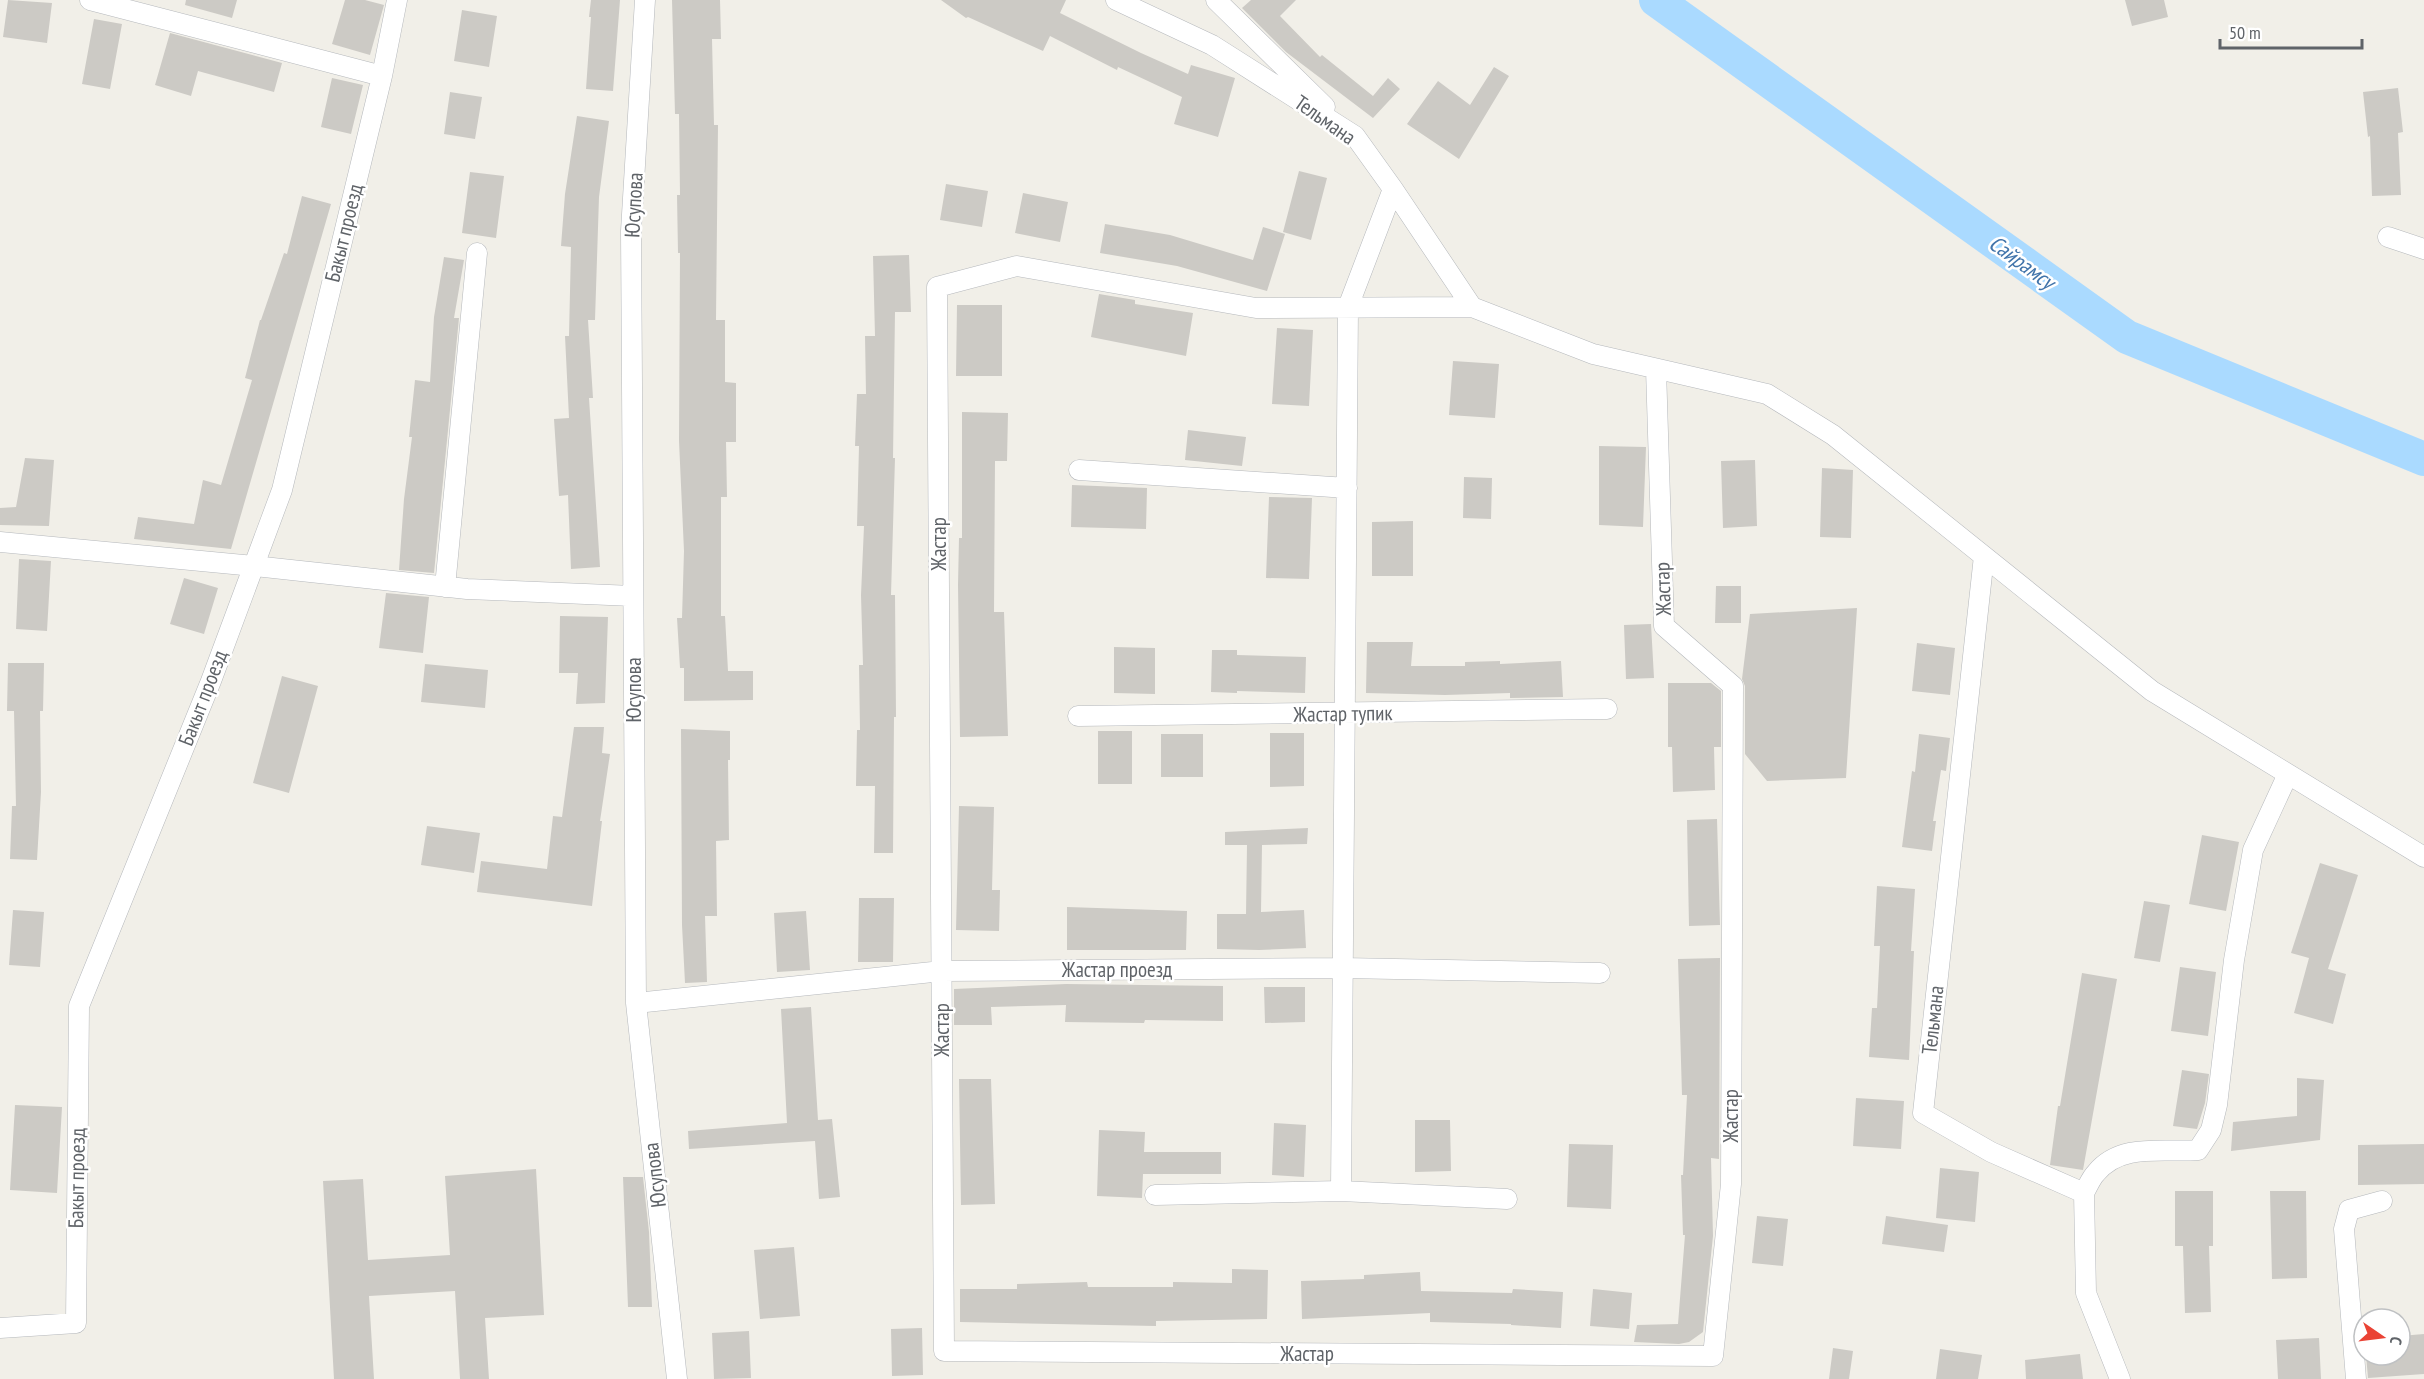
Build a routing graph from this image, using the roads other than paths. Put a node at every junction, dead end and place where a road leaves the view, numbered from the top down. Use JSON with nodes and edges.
{"nodes":[{"id":1,"x":90,"y":0,"type":"edge"},
{"id":2,"x":397,"y":0,"type":"edge"},
{"id":3,"x":645,"y":0,"type":"edge"},
{"id":4,"x":1116,"y":0,"type":"edge"},
{"id":5,"x":1216,"y":0,"type":"edge"},
{"id":6,"x":382,"y":76,"type":"junction"},
{"id":7,"x":1355,"y":136,"type":"junction"},
{"id":8,"x":1393,"y":189,"type":"junction"},
{"id":9,"x":2388,"y":237,"type":"dead end"},
{"id":10,"x":2424,"y":249,"type":"edge"},
{"id":11,"x":477,"y":253,"type":"dead end"},
{"id":12,"x":1348,"y":307,"type":"junction"},
{"id":13,"x":1472,"y":307,"type":"junction"},
{"id":14,"x":1656,"y":369,"type":"junction"},
{"id":15,"x":1079,"y":470,"type":"dead end"},
{"id":16,"x":1347,"y":488,"type":"junction"},
{"id":17,"x":0,"y":542,"type":"edge"},
{"id":18,"x":1984,"y":556,"type":"junction"},
{"id":19,"x":254,"y":566,"type":"junction"},
{"id":20,"x":445,"y":587,"type":"junction"},
{"id":21,"x":633,"y":596,"type":"junction"},
{"id":22,"x":1607,"y":709,"type":"dead end"},
{"id":23,"x":1345,"y":714,"type":"junction"},
{"id":24,"x":1078,"y":716,"type":"dead end"},
{"id":25,"x":2288,"y":774,"type":"junction"},
{"id":26,"x":2424,"y":857,"type":"edge"},
{"id":27,"x":1343,"y":969,"type":"junction"},
{"id":28,"x":942,"y":970,"type":"junction"},
{"id":29,"x":1600,"y":974,"type":"dead end"},
{"id":30,"x":636,"y":1003,"type":"junction"},
{"id":31,"x":1341,"y":1191,"type":"junction"},
{"id":32,"x":2084,"y":1193,"type":"junction"},
{"id":33,"x":1155,"y":1195,"type":"dead end"},
{"id":34,"x":1507,"y":1200,"type":"dead end"},
{"id":35,"x":2382,"y":1201,"type":"dead end"},
{"id":36,"x":0,"y":1328,"type":"edge"},
{"id":37,"x":677,"y":1379,"type":"edge"},
{"id":38,"x":2120,"y":1379,"type":"edge"},
{"id":39,"x":2356,"y":1379,"type":"edge"}],
"edges":[{"from":1,"to":6,"type":"street"},
{"from":2,"to":6,"type":"street","name":"Бакыт проезд"},
{"from":3,"to":21,"type":"street","name":"Юсупова"},
{"from":4,"to":7,"type":"street","name":"Тельмана"},
{"from":5,"to":7,"type":"street"},
{"from":6,"to":19,"type":"street","name":"Бакыт проезд"},
{"from":7,"to":8,"type":"street","name":"Тельмана"},
{"from":8,"to":12,"type":"street"},
{"from":8,"to":13,"type":"street","name":"Тельмана"},
{"from":9,"to":10,"type":"street"},
{"from":11,"to":20,"type":"street"},
{"from":12,"to":13,"type":"street"},
{"from":12,"to":16,"type":"street"},
{"from":12,"to":28,"type":"street","name":"Жастар"},
{"from":13,"to":14,"type":"street"},
{"from":14,"to":18,"type":"street"},
{"from":14,"to":28,"type":"street","name":"Жастар"},
{"from":15,"to":16,"type":"street"},
{"from":16,"to":23,"type":"street"},
{"from":17,"to":19,"type":"street"},
{"from":18,"to":25,"type":"street"},
{"from":18,"to":32,"type":"street","name":"Тельмана"},
{"from":19,"to":20,"type":"street"},
{"from":19,"to":36,"type":"street","name":"Бакыт проезд"},
{"from":20,"to":21,"type":"street"},
{"from":21,"to":30,"type":"street","name":"Юсупова"},
{"from":22,"to":23,"type":"street","name":"Жастар тупик"},
{"from":23,"to":24,"type":"street","name":"Жастар тупик"},
{"from":23,"to":27,"type":"street"},
{"from":25,"to":26,"type":"street"},
{"from":25,"to":32,"type":"street"},
{"from":27,"to":28,"type":"street","name":"Жастар проезд"},
{"from":27,"to":29,"type":"street","name":"Жастар проезд"},
{"from":27,"to":31,"type":"street"},
{"from":28,"to":30,"type":"street","name":"Жастар проезд"},
{"from":30,"to":37,"type":"street","name":"Юсупова"},
{"from":31,"to":33,"type":"street"},
{"from":31,"to":34,"type":"street"},
{"from":32,"to":38,"type":"street"},
{"from":35,"to":39,"type":"street"}]}
